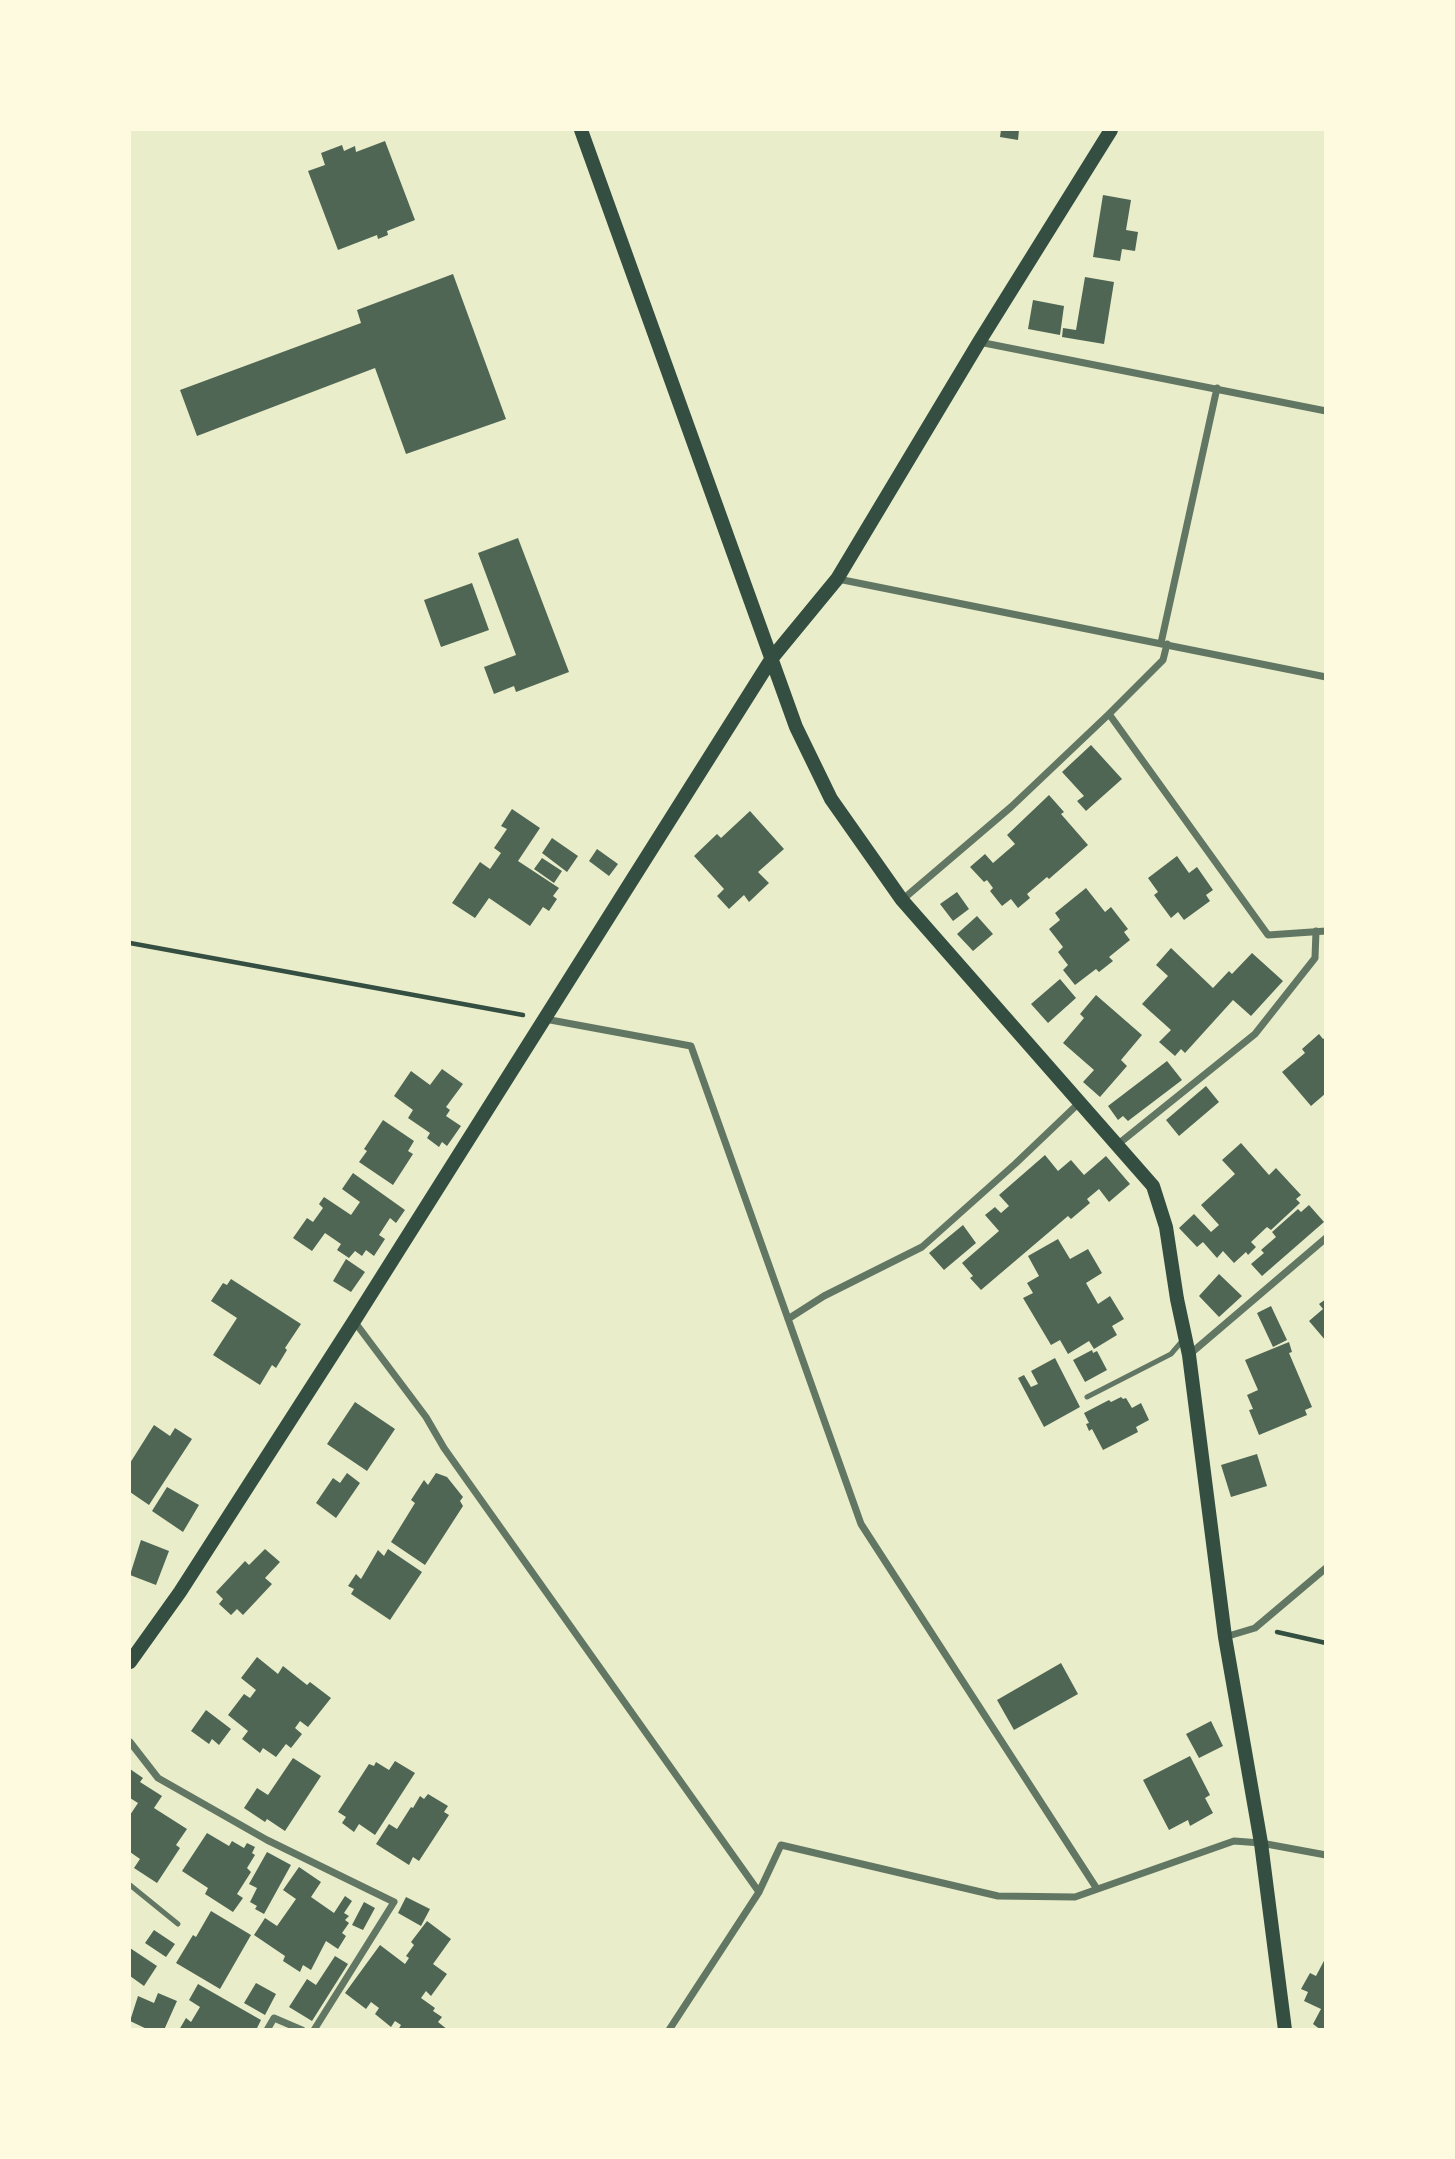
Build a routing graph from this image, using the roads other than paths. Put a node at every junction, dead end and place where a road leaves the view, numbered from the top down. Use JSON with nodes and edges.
{"nodes":[{"id":1,"x":581,"y":130,"type":"edge"},
{"id":2,"x":1111,"y":130,"type":"edge"},
{"id":3,"x":979,"y":342,"type":"junction"},
{"id":4,"x":1217,"y":388,"type":"junction"},
{"id":5,"x":1325,"y":411,"type":"edge"},
{"id":6,"x":837,"y":579,"type":"junction"},
{"id":7,"x":1164,"y":644,"type":"junction"},
{"id":8,"x":772,"y":658,"type":"junction"},
{"id":9,"x":1325,"y":677,"type":"edge"},
{"id":10,"x":1109,"y":714,"type":"junction"},
{"id":11,"x":902,"y":900,"type":"junction"},
{"id":12,"x":1316,"y":931,"type":"junction"},
{"id":13,"x":1325,"y":931,"type":"edge"},
{"id":14,"x":544,"y":1019,"type":"junction"},
{"id":15,"x":1079,"y":1103,"type":"junction"},
{"id":16,"x":1117,"y":1145,"type":"junction"},
{"id":17,"x":1325,"y":1238,"type":"edge"},
{"id":18,"x":788,"y":1319,"type":"junction"},
{"id":19,"x":354,"y":1321,"type":"junction"},
{"id":20,"x":1185,"y":1338,"type":"junction"},
{"id":21,"x":1189,"y":1355,"type":"junction"},
{"id":22,"x":1087,"y":1396,"type":"dead end"},
{"id":23,"x":1325,"y":1568,"type":"edge"},
{"id":24,"x":1225,"y":1637,"type":"junction"},
{"id":25,"x":130,"y":1662,"type":"edge"},
{"id":26,"x":130,"y":1742,"type":"edge"},
{"id":27,"x":1261,"y":1843,"type":"junction"},
{"id":28,"x":1325,"y":1855,"type":"edge"},
{"id":29,"x":130,"y":1885,"type":"edge"},
{"id":30,"x":1097,"y":1889,"type":"junction"},
{"id":31,"x":759,"y":1892,"type":"junction"},
{"id":32,"x":178,"y":1924,"type":"dead end"},
{"id":33,"x":267,"y":2029,"type":"edge"},
{"id":34,"x":302,"y":2029,"type":"edge"},
{"id":35,"x":314,"y":2029,"type":"edge"},
{"id":36,"x":669,"y":2029,"type":"edge"},
{"id":37,"x":1285,"y":2029,"type":"edge"}],
"edges":[{"from":1,"to":8,"type":"main road"},
{"from":2,"to":3,"type":"main road"},
{"from":3,"to":4,"type":"street"},
{"from":3,"to":6,"type":"main road"},
{"from":4,"to":5,"type":"street"},
{"from":4,"to":7,"type":"street"},
{"from":6,"to":7,"type":"street"},
{"from":6,"to":8,"type":"main road"},
{"from":7,"to":9,"type":"street"},
{"from":7,"to":10,"type":"street"},
{"from":8,"to":11,"type":"main road"},
{"from":8,"to":14,"type":"main road"},
{"from":10,"to":11,"type":"street"},
{"from":10,"to":12,"type":"street"},
{"from":11,"to":15,"type":"main road"},
{"from":12,"to":13,"type":"street"},
{"from":12,"to":16,"type":"street"},
{"from":14,"to":18,"type":"street"},
{"from":14,"to":19,"type":"main road"},
{"from":15,"to":16,"type":"main road"},
{"from":15,"to":18,"type":"street"},
{"from":16,"to":20,"type":"main road"},
{"from":17,"to":21,"type":"street"},
{"from":18,"to":30,"type":"street"},
{"from":19,"to":25,"type":"main road"},
{"from":19,"to":31,"type":"street"},
{"from":20,"to":21,"type":"main road"},
{"from":20,"to":22,"type":"lane"},
{"from":21,"to":24,"type":"main road"},
{"from":23,"to":24,"type":"street"},
{"from":24,"to":27,"type":"main road"},
{"from":26,"to":35,"type":"street"},
{"from":27,"to":28,"type":"street"},
{"from":27,"to":30,"type":"street"},
{"from":27,"to":37,"type":"main road"},
{"from":29,"to":32,"type":"lane"},
{"from":30,"to":31,"type":"street"},
{"from":31,"to":36,"type":"street"},
{"from":33,"to":34,"type":"street"}]}
